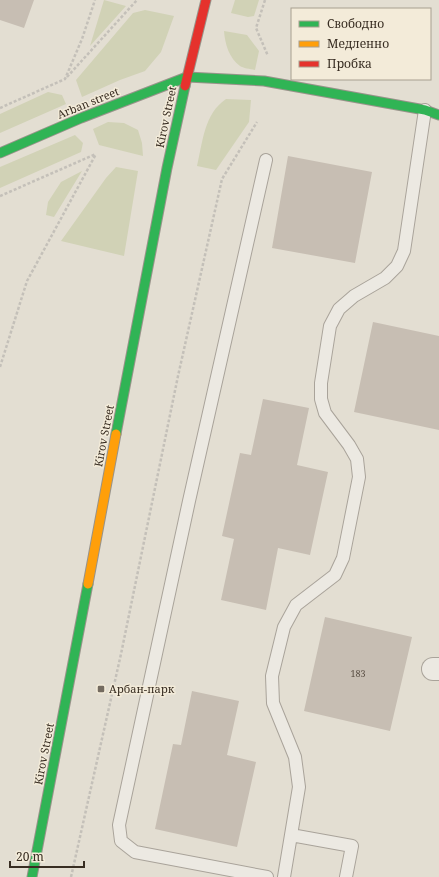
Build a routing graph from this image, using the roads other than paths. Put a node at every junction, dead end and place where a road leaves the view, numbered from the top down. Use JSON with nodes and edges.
{"nodes":[{"id":1,"x":206,"y":0,"type":"edge"},
{"id":2,"x":187,"y":77,"type":"junction"},
{"id":3,"x":425,"y":110,"type":"junction"},
{"id":4,"x":439,"y":115,"type":"edge"},
{"id":5,"x":0,"y":153,"type":"edge"},
{"id":6,"x":266,"y":160,"type":"dead end"},
{"id":7,"x":291,"y":835,"type":"junction"},
{"id":8,"x":32,"y":877,"type":"edge"},
{"id":9,"x":267,"y":877,"type":"edge"},
{"id":10,"x":284,"y":877,"type":"edge"},
{"id":11,"x":346,"y":877,"type":"edge"}],
"edges":[{"from":1,"to":2,"type":"main road","name":"Kirov Street"},
{"from":2,"to":3,"type":"main road"},
{"from":2,"to":5,"type":"main road","name":"Arban street"},
{"from":2,"to":8,"type":"main road","name":"Kirov Street"},
{"from":3,"to":4,"type":"main road"},
{"from":3,"to":7,"type":"lane"},
{"from":6,"to":9,"type":"lane"},
{"from":7,"to":10,"type":"lane"},
{"from":7,"to":11,"type":"lane"}]}
